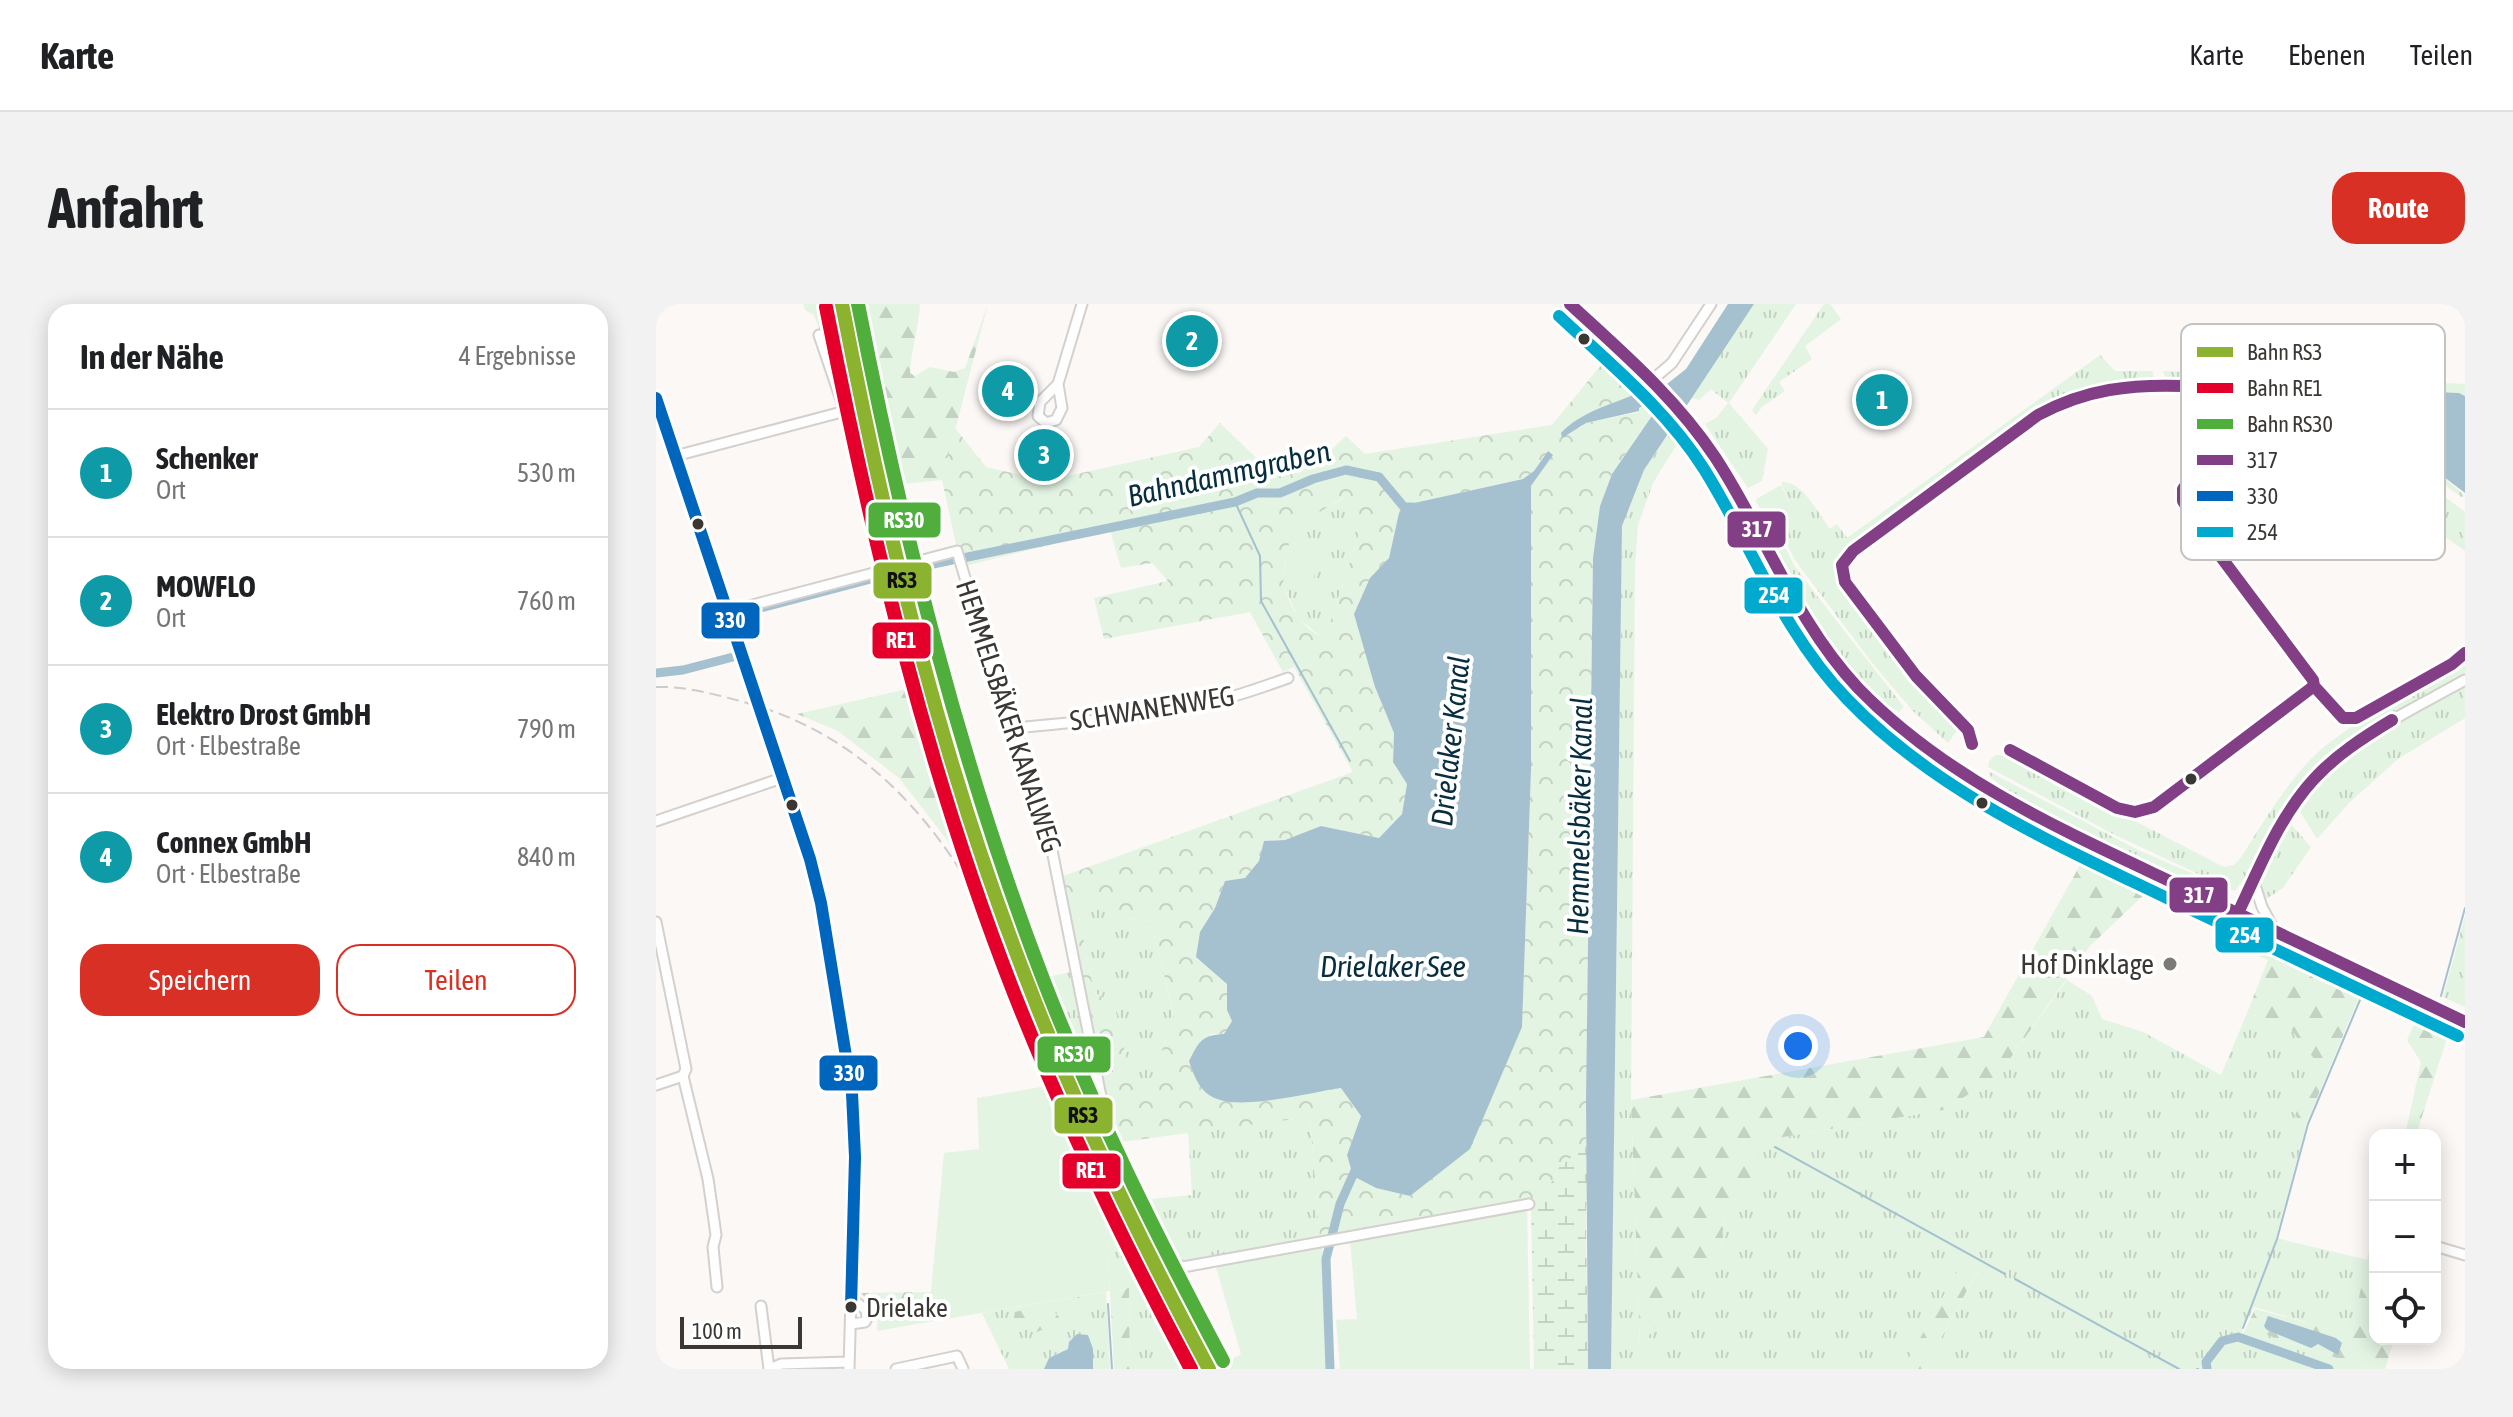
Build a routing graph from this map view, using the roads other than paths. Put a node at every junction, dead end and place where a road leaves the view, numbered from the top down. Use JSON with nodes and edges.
{"nodes":[{"id":1,"x":1082,"y":304,"type":"edge"},
{"id":2,"x":1570,"y":304,"type":"edge"},
{"id":3,"x":1711,"y":304,"type":"edge"},
{"id":4,"x":819,"y":335,"type":"dead end"},
{"id":5,"x":1651,"y":381,"type":"junction"},
{"id":6,"x":1058,"y":384,"type":"dead end"},
{"id":7,"x":656,"y":398,"type":"edge"},
{"id":8,"x":662,"y":432,"type":"edge"},
{"id":9,"x":675,"y":456,"type":"junction"},
{"id":10,"x":726,"y":612,"type":"junction"},
{"id":11,"x":1288,"y":678,"type":"dead end"},
{"id":12,"x":2465,"y":680,"type":"edge"},
{"id":13,"x":1015,"y":728,"type":"junction"},
{"id":14,"x":782,"y":778,"type":"junction"},
{"id":15,"x":656,"y":821,"type":"edge"},
{"id":16,"x":2253,"y":878,"type":"junction"},
{"id":17,"x":2238,"y":913,"type":"junction"},
{"id":18,"x":656,"y":922,"type":"edge"},
{"id":19,"x":2275,"y":931,"type":"junction"},
{"id":20,"x":661,"y":964,"type":"edge"},
{"id":21,"x":2465,"y":1022,"type":"edge"},
{"id":22,"x":683,"y":1076,"type":"junction"},
{"id":23,"x":656,"y":1085,"type":"edge"},
{"id":24,"x":1529,"y":1204,"type":"dead end"},
{"id":25,"x":2441,"y":1248,"type":"edge"},
{"id":26,"x":2465,"y":1255,"type":"edge"},
{"id":27,"x":717,"y":1287,"type":"dead end"},
{"id":28,"x":851,"y":1298,"type":"junction"},
{"id":29,"x":761,"y":1306,"type":"dead end"},
{"id":30,"x":851,"y":1324,"type":"junction"},
{"id":31,"x":849,"y":1366,"type":"edge"},
{"id":32,"x":770,"y":1369,"type":"edge"},
{"id":33,"x":896,"y":1369,"type":"edge"},
{"id":34,"x":963,"y":1369,"type":"edge"}],
"edges":[{"from":1,"to":6,"type":"street"},
{"from":2,"to":5,"type":"main road"},
{"from":3,"to":5,"type":"street"},
{"from":4,"to":9,"type":"street"},
{"from":5,"to":17,"type":"main road"},
{"from":7,"to":8,"type":"street"},
{"from":8,"to":9,"type":"street"},
{"from":9,"to":10,"type":"street"},
{"from":10,"to":13,"type":"street","name":"HEMMELSBÄKER KANALWEG"},
{"from":10,"to":14,"type":"street"},
{"from":11,"to":13,"type":"street","name":"SCHWANENWEG"},
{"from":12,"to":16,"type":"street"},
{"from":13,"to":24,"type":"street","name":"HEMMELSBÄKER KANALWEG"},
{"from":14,"to":15,"type":"street"},
{"from":14,"to":28,"type":"street"},
{"from":16,"to":17,"type":"street"},
{"from":16,"to":19,"type":"street"},
{"from":17,"to":19,"type":"main road"},
{"from":18,"to":20,"type":"street"},
{"from":19,"to":21,"type":"main road"},
{"from":20,"to":22,"type":"street"},
{"from":22,"to":23,"type":"street"},
{"from":22,"to":27,"type":"street"},
{"from":25,"to":26,"type":"street"},
{"from":28,"to":30,"type":"street"},
{"from":28,"to":30,"type":"street"},
{"from":29,"to":32,"type":"street"},
{"from":30,"to":31,"type":"street"},
{"from":31,"to":32,"type":"street"},
{"from":33,"to":34,"type":"street"}]}
